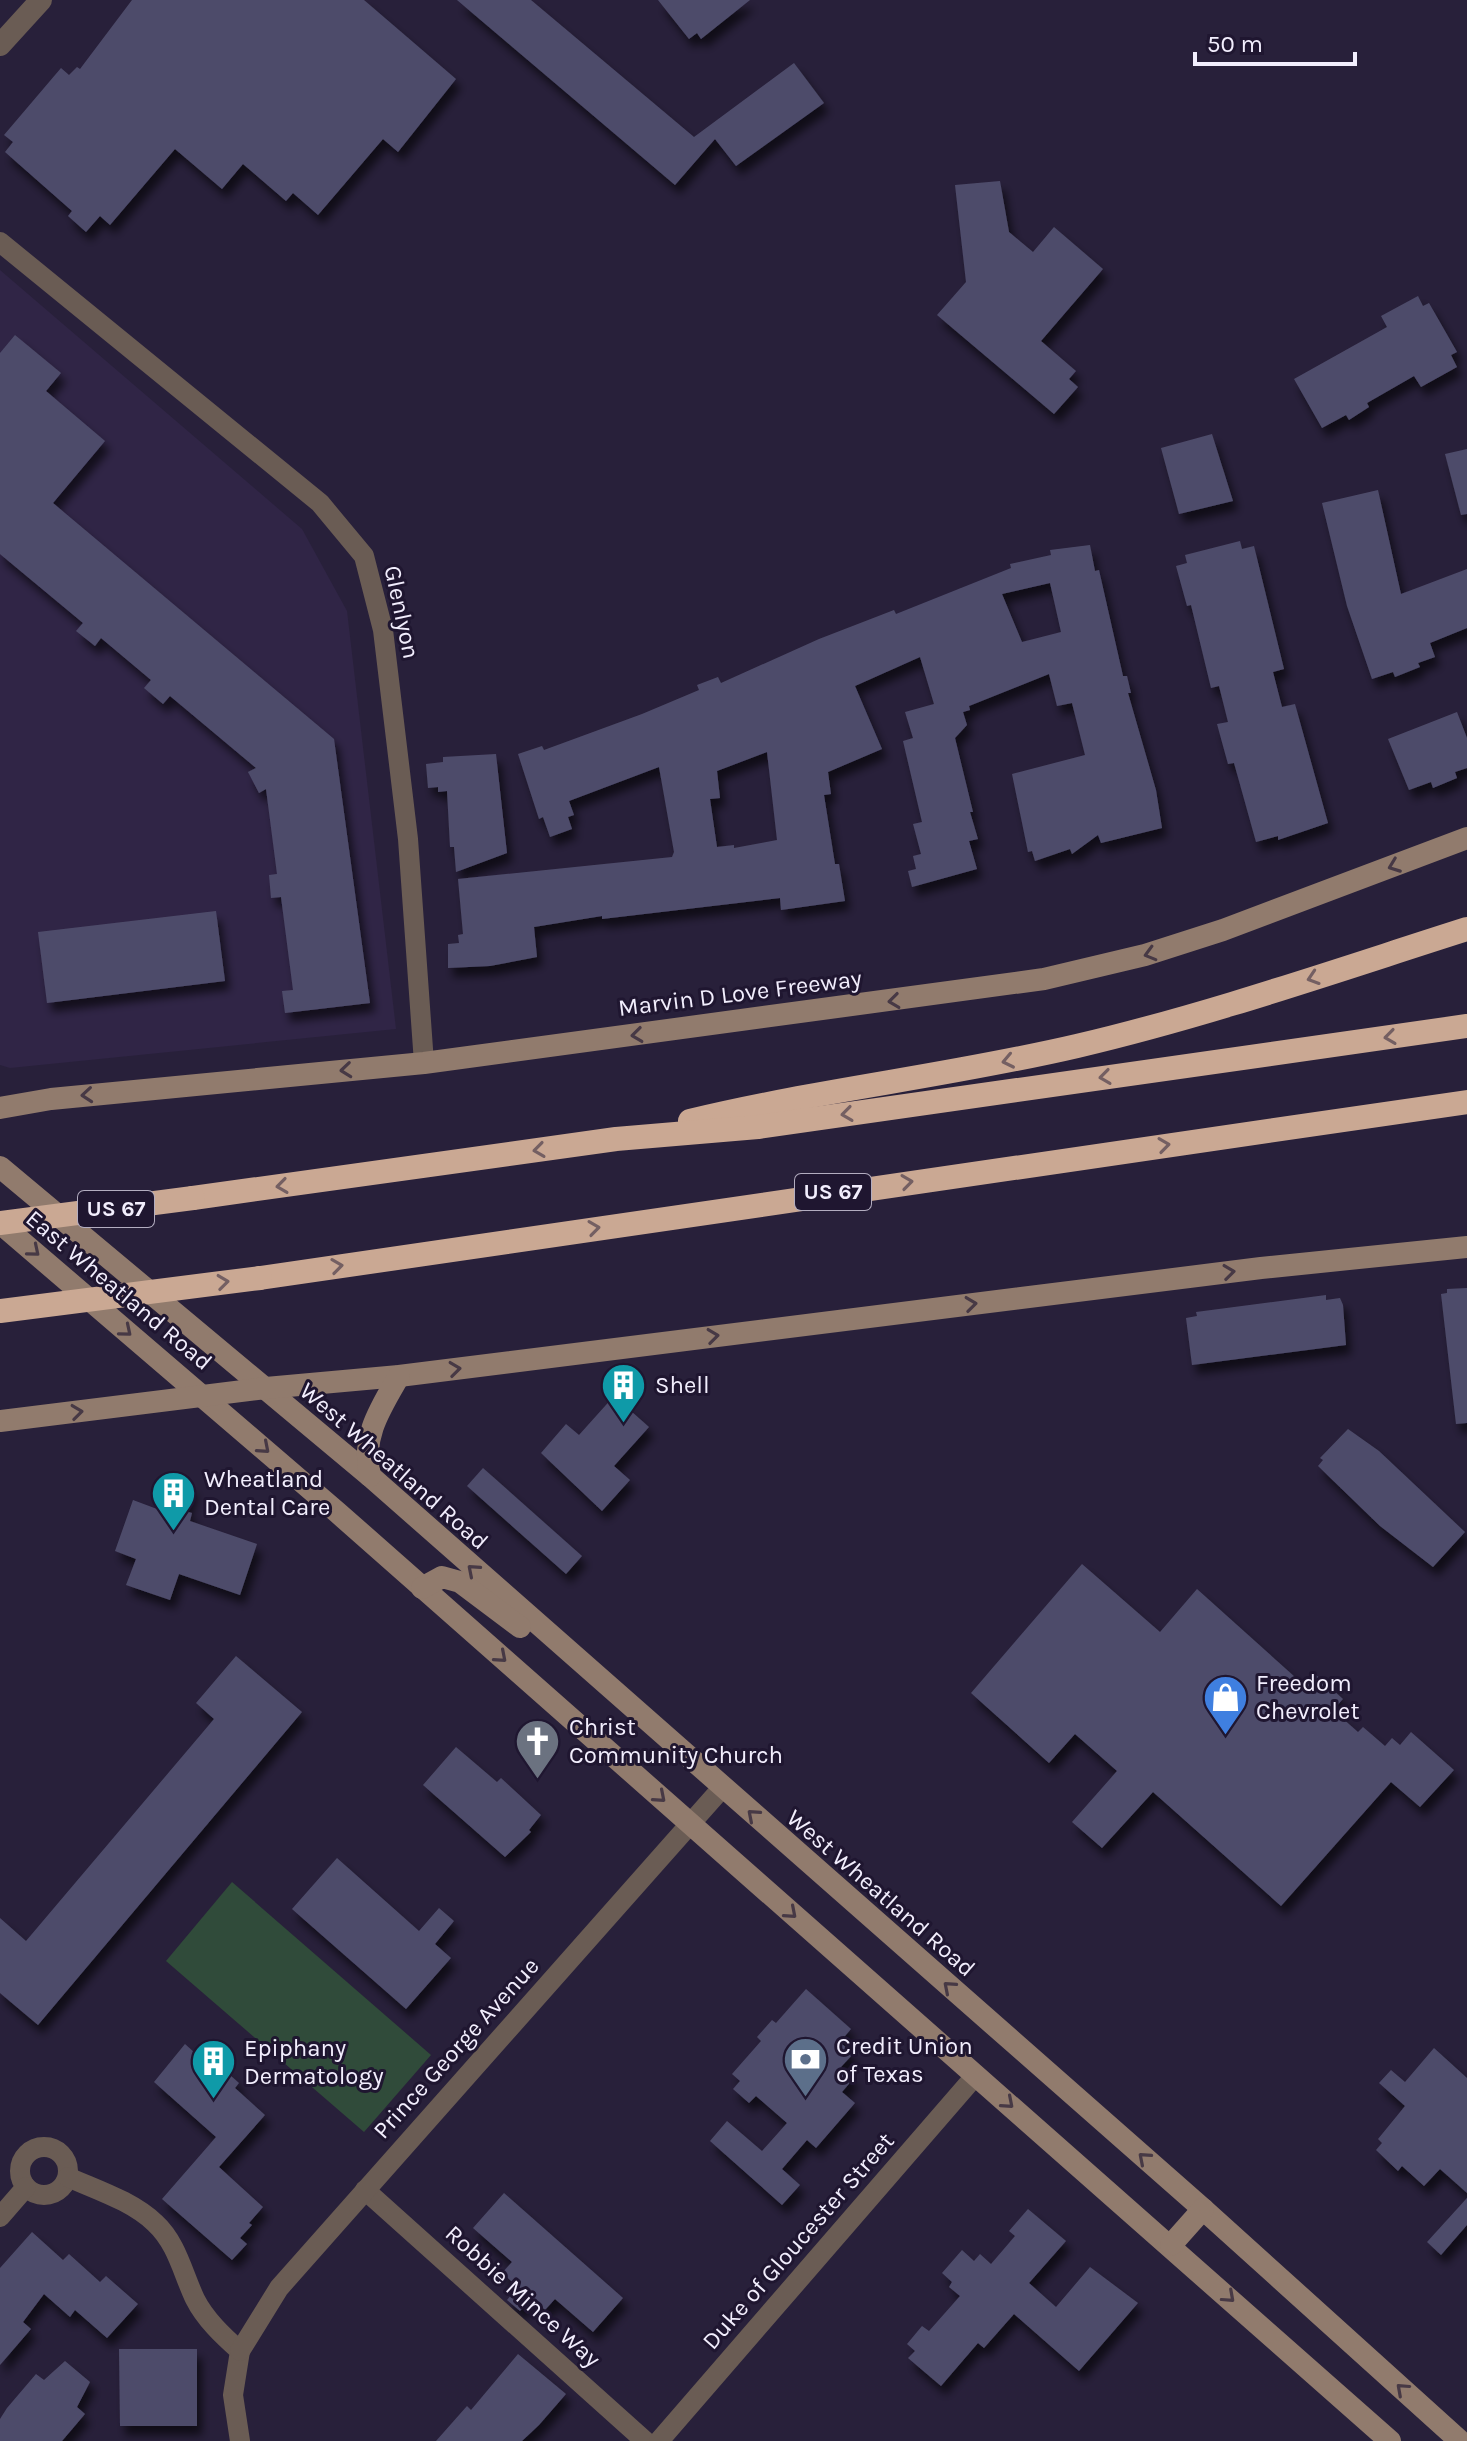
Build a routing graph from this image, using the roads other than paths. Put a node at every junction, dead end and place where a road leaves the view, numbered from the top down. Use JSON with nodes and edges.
{"nodes":[{"id":1,"x":41,"y":0,"type":"edge"},
{"id":2,"x":0,"y":45,"type":"edge"},
{"id":3,"x":0,"y":242,"type":"edge"},
{"id":4,"x":1467,"y":838,"type":"edge"},
{"id":5,"x":1467,"y":929,"type":"edge"},
{"id":6,"x":1467,"y":1026,"type":"edge"},
{"id":7,"x":424,"y":1063,"type":"junction"},
{"id":8,"x":1467,"y":1102,"type":"edge"},
{"id":9,"x":0,"y":1108,"type":"edge"},
{"id":10,"x":1407,"y":1111,"type":"junction"},
{"id":11,"x":1467,"y":1118,"type":"edge"},
{"id":12,"x":616,"y":1139,"type":"junction"},
{"id":13,"x":0,"y":1167,"type":"edge"},
{"id":14,"x":0,"y":1223,"type":"edge"},
{"id":15,"x":1467,"y":1247,"type":"edge"},
{"id":16,"x":0,"y":1311,"type":"edge"},
{"id":17,"x":399,"y":1376,"type":"junction"},
{"id":18,"x":266,"y":1388,"type":"junction"},
{"id":19,"x":205,"y":1397,"type":"junction"},
{"id":20,"x":0,"y":1421,"type":"edge"},
{"id":21,"x":370,"y":1476,"type":"junction"},
{"id":22,"x":422,"y":1588,"type":"junction"},
{"id":23,"x":573,"y":1657,"type":"junction"},
{"id":24,"x":722,"y":1788,"type":"junction"},
{"id":25,"x":691,"y":1824,"type":"junction"},
{"id":26,"x":976,"y":2075,"type":"junction"},
{"id":27,"x":68,"y":2177,"type":"junction"},
{"id":28,"x":26,"y":2187,"type":"junction"},
{"id":29,"x":365,"y":2190,"type":"junction"},
{"id":30,"x":1203,"y":2209,"type":"junction"},
{"id":31,"x":0,"y":2217,"type":"edge"},
{"id":32,"x":1171,"y":2245,"type":"junction"},
{"id":33,"x":240,"y":2351,"type":"junction"},
{"id":34,"x":240,"y":2441,"type":"edge"},
{"id":35,"x":645,"y":2441,"type":"edge"},
{"id":36,"x":659,"y":2441,"type":"edge"},
{"id":37,"x":1390,"y":2441,"type":"edge"},
{"id":38,"x":1460,"y":2441,"type":"edge"}],
"edges":[{"from":1,"to":2,"type":"street"},
{"from":3,"to":7,"type":"street","name":"Glenlyon"},
{"from":4,"to":7,"type":"main road","name":"Marvin D Love Freeway","one_way":true},
{"from":5,"to":12,"type":"highway","one_way":true},
{"from":6,"to":12,"type":"highway","number":"US 67","one_way":true},
{"from":7,"to":9,"type":"main road","name":"Marvin D Love Freeway","one_way":true},
{"from":8,"to":10,"type":"highway","number":"US 67"},
{"from":10,"to":11,"type":"highway"},
{"from":16,"to":10,"type":"highway","number":"US 67","one_way":true,"bridge":true},
{"from":12,"to":14,"type":"highway","number":"US 67","one_way":true,"bridge":true},
{"from":13,"to":18,"type":"main road","name":"East Wheatland Road"},
{"from":14,"to":19,"type":"main road","name":"East Wheatland Road","one_way":true},
{"from":17,"to":15,"type":"main road","one_way":true},
{"from":17,"to":18,"type":"main road"},
{"from":17,"to":21,"type":"main road"},
{"from":18,"to":19,"type":"main road"},
{"from":18,"to":21,"type":"main road","name":"West Wheatland Road"},
{"from":20,"to":19,"type":"main road","one_way":true},
{"from":19,"to":22,"type":"main road","one_way":true},
{"from":23,"to":21,"type":"main road","name":"West Wheatland Road","one_way":true},
{"from":22,"to":23,"type":"main road"},
{"from":22,"to":25,"type":"main road","one_way":true},
{"from":23,"to":24,"type":"main road","name":"West Wheatland Road"},
{"from":24,"to":25,"type":"street","name":"Prince George Avenue"},
{"from":30,"to":24,"type":"main road","name":"West Wheatland Road","one_way":true},
{"from":25,"to":26,"type":"main road","one_way":true},
{"from":25,"to":29,"type":"street","name":"Prince George Avenue"},
{"from":26,"to":32,"type":"main road","one_way":true},
{"from":26,"to":36,"type":"street","name":"Duke of Gloucester Street"},
{"from":27,"to":28,"type":"street"},
{"from":27,"to":28,"type":"street"},
{"from":27,"to":33,"type":"street"},
{"from":28,"to":31,"type":"street"},
{"from":29,"to":33,"type":"street","name":"Prince George Avenue"},
{"from":29,"to":35,"type":"street","name":"Robbie Mince Way"},
{"from":30,"to":32,"type":"main road"},
{"from":38,"to":30,"type":"main road","name":"West Wheatland Road","one_way":true},
{"from":32,"to":37,"type":"main road","one_way":true},
{"from":33,"to":34,"type":"street"}]}
